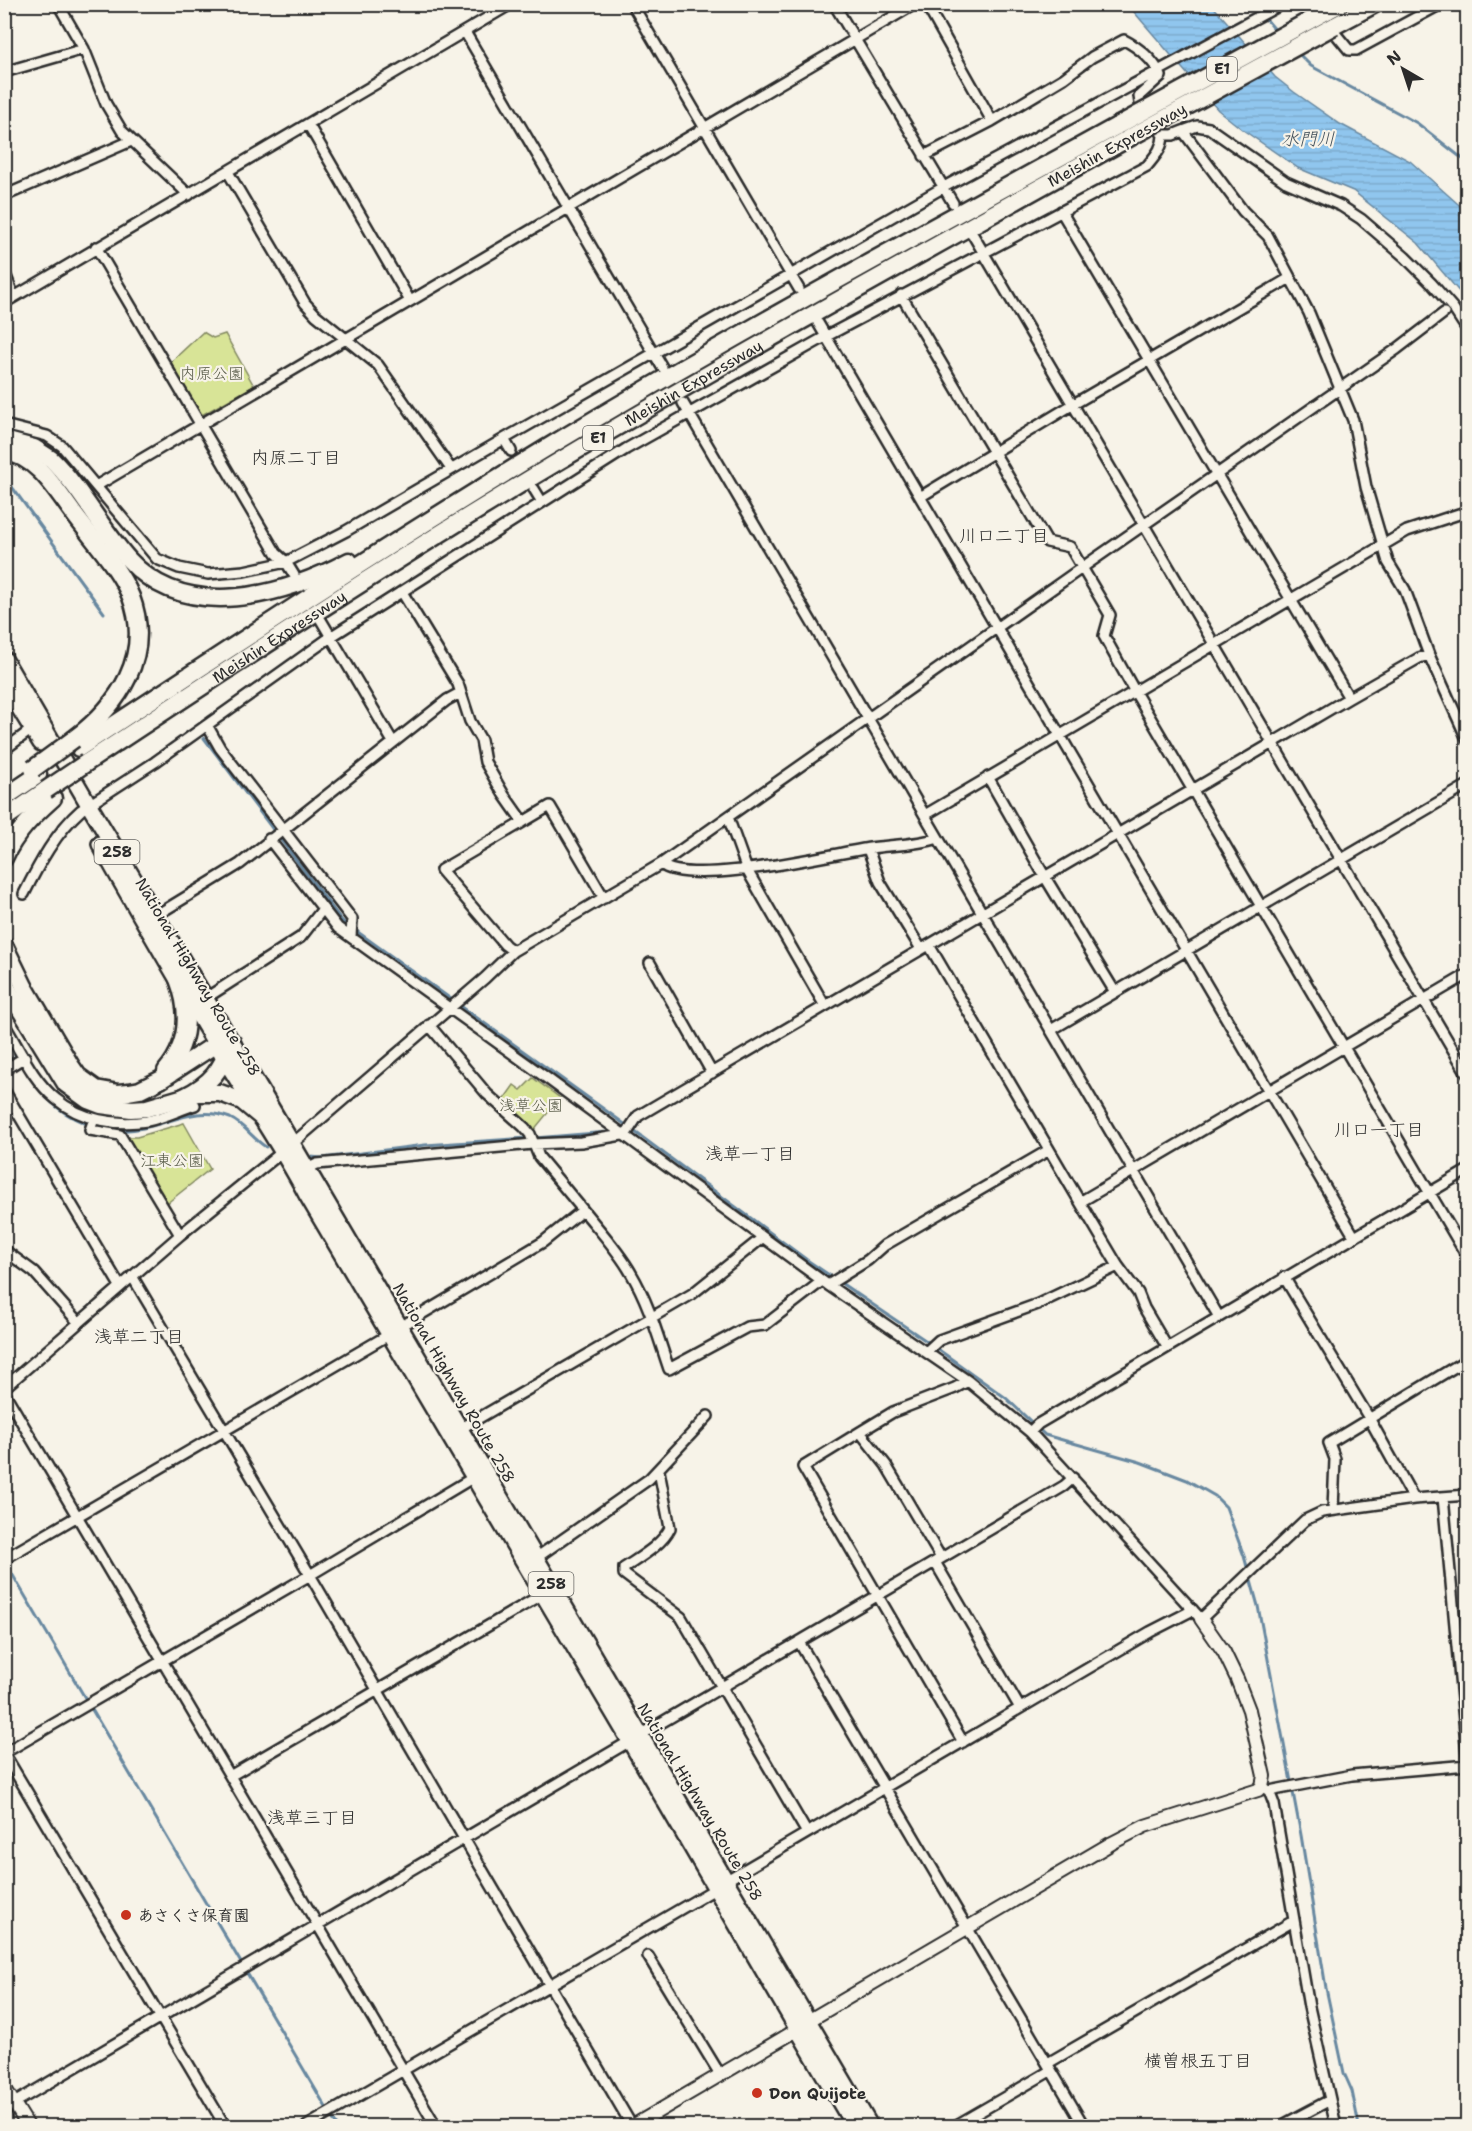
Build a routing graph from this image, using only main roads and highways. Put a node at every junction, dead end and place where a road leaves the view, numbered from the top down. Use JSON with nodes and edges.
{"nodes":[{"id":1,"x":1375,"y":4,"type":"edge"},
{"id":2,"x":1333,"y":14,"type":"edge"},
{"id":3,"x":1122,"y":133,"type":"junction"},
{"id":4,"x":647,"y":389,"type":"junction"},
{"id":5,"x":4,"y":440,"type":"edge"},
{"id":6,"x":4,"y":451,"type":"edge"},
{"id":7,"x":4,"y":659,"type":"edge"},
{"id":8,"x":4,"y":682,"type":"edge"},
{"id":9,"x":37,"y":726,"type":"junction"},
{"id":10,"x":82,"y":755,"type":"junction"},
{"id":11,"x":36,"y":772,"type":"junction"},
{"id":12,"x":4,"y":790,"type":"edge"},
{"id":13,"x":50,"y":794,"type":"junction"},
{"id":14,"x":4,"y":798,"type":"edge"},
{"id":15,"x":85,"y":808,"type":"junction"},
{"id":16,"x":4,"y":819,"type":"edge"},
{"id":17,"x":4,"y":858,"type":"edge"},
{"id":18,"x":4,"y":945,"type":"edge"},
{"id":19,"x":178,"y":979,"type":"junction"},
{"id":20,"x":4,"y":983,"type":"edge"},
{"id":21,"x":224,"y":1048,"type":"junction"},
{"id":22,"x":150,"y":1085,"type":"junction"},
{"id":23,"x":189,"y":1101,"type":"junction"},
{"id":24,"x":260,"y":1116,"type":"junction"},
{"id":25,"x":288,"y":1147,"type":"junction"},
{"id":26,"x":395,"y":1330,"type":"junction"},
{"id":27,"x":634,"y":1738,"type":"junction"},
{"id":28,"x":803,"y":2026,"type":"junction"},
{"id":29,"x":854,"y":2127,"type":"edge"},
{"id":30,"x":870,"y":2127,"type":"edge"}],
"edges":[{"from":1,"to":2,"type":"highway","name":"Meishin Expressway","number":"E1"},
{"from":2,"to":3,"type":"highway","name":"Meishin Expressway","number":"E1","bridge":true},
{"from":3,"to":4,"type":"highway","name":"Meishin Expressway","number":"E1"},
{"from":3,"to":10,"type":"highway","name":"Meishin Expressway","number":"E1"},
{"from":4,"to":5,"type":"highway"},
{"from":4,"to":10,"type":"highway","name":"Meishin Expressway","number":"E1"},
{"from":6,"to":10,"type":"highway"},
{"from":7,"to":9,"type":"highway","name":"National Highway Route 258","number":"258"},
{"from":8,"to":9,"type":"highway","name":"National Highway Route 258","number":"258"},
{"from":9,"to":15,"type":"highway","name":"National Highway Route 258","number":"258"},
{"from":10,"to":11,"type":"highway","name":"Meishin Expressway","number":"E1"},
{"from":10,"to":13,"type":"highway"},
{"from":11,"to":12,"type":"highway"},
{"from":11,"to":14,"type":"highway","name":"Meishin Expressway","number":"E1"},
{"from":13,"to":16,"type":"highway"},
{"from":13,"to":17,"type":"highway"},
{"from":15,"to":19,"type":"highway","name":"National Highway Route 258","number":"258"},
{"from":15,"to":21,"type":"highway","name":"National Highway Route 258","number":"258"},
{"from":18,"to":22,"type":"highway"},
{"from":19,"to":21,"type":"highway","name":"National Highway Route 258","number":"258"},
{"from":19,"to":22,"type":"highway"},
{"from":20,"to":23,"type":"highway"},
{"from":21,"to":22,"type":"highway"},
{"from":21,"to":23,"type":"highway"},
{"from":21,"to":24,"type":"highway","name":"National Highway Route 258","number":"258"},
{"from":21,"to":25,"type":"highway","name":"National Highway Route 258","number":"258"},
{"from":23,"to":24,"type":"highway"},
{"from":24,"to":25,"type":"highway","name":"National Highway Route 258","number":"258"},
{"from":25,"to":26,"type":"highway","name":"National Highway Route 258","number":"258"},
{"from":25,"to":26,"type":"highway","name":"National Highway Route 258","number":"258"},
{"from":26,"to":27,"type":"highway","name":"National Highway Route 258","number":"258"},
{"from":26,"to":27,"type":"highway","name":"National Highway Route 258","number":"258"},
{"from":27,"to":28,"type":"highway","name":"National Highway Route 258","number":"258"},
{"from":28,"to":29,"type":"highway","name":"National Highway Route 258","number":"258"},
{"from":28,"to":30,"type":"highway","name":"National Highway Route 258","number":"258"}]}
